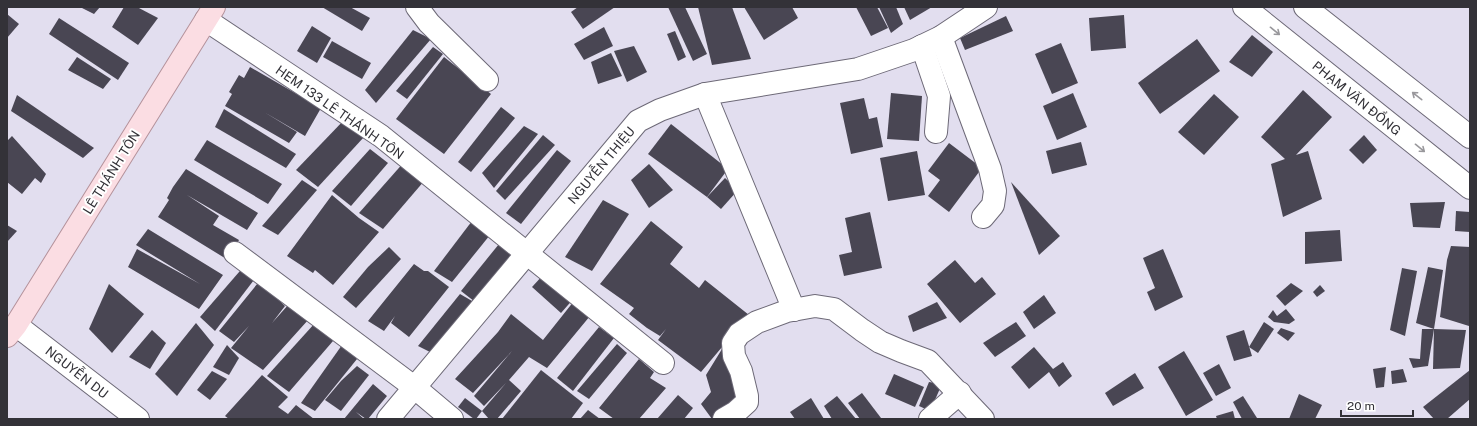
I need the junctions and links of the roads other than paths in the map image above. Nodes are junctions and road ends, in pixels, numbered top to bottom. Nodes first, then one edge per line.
1 (417, 7) edge
2 (986, 7) edge
3 (1244, 7) edge
4 (1305, 7) edge
5 (210, 13) edge
6 (932, 41) junction
7 (487, 80) dead end
8 (705, 94) junction
9 (936, 132) dead end
10 (1470, 137) edge
11 (1470, 188) edge
12 (983, 217) dead end
13 (235, 253) dead end
14 (526, 255) junction
15 (794, 310) junction
16 (11, 330) edge
17 (663, 363) dead end
18 (414, 387) junction
19 (960, 393) junction
20 (138, 419) edge
21 (388, 419) edge
22 (452, 419) edge
23 (724, 419) edge
24 (930, 419) edge
25 (983, 419) edge

1 - 7 street
2 - 6 street, NGUYỄN THIỆU
3 -> 11 street, PHẠM VĂN ĐỒNG
10 -> 4 street
5 - 14 street, HEM 133 LÊ THÁNH TÔN
5 - 16 main road, LÊ THÁNH TÔN
6 - 8 street, NGUYỄN THIỆU
6 - 9 street
6 - 12 street
8 - 14 street, NGUYỄN THIỆU
8 - 15 street
13 - 18 street
14 - 17 street, HEM 133 LÊ THÁNH TÔN
14 - 18 street, NGUYỄN THIỆU
15 - 19 street
15 - 23 street
16 - 20 street, NGUYỄN DU
18 - 21 street, NGUYỄN THIỆU
18 - 22 street
19 - 24 street
19 - 25 street

